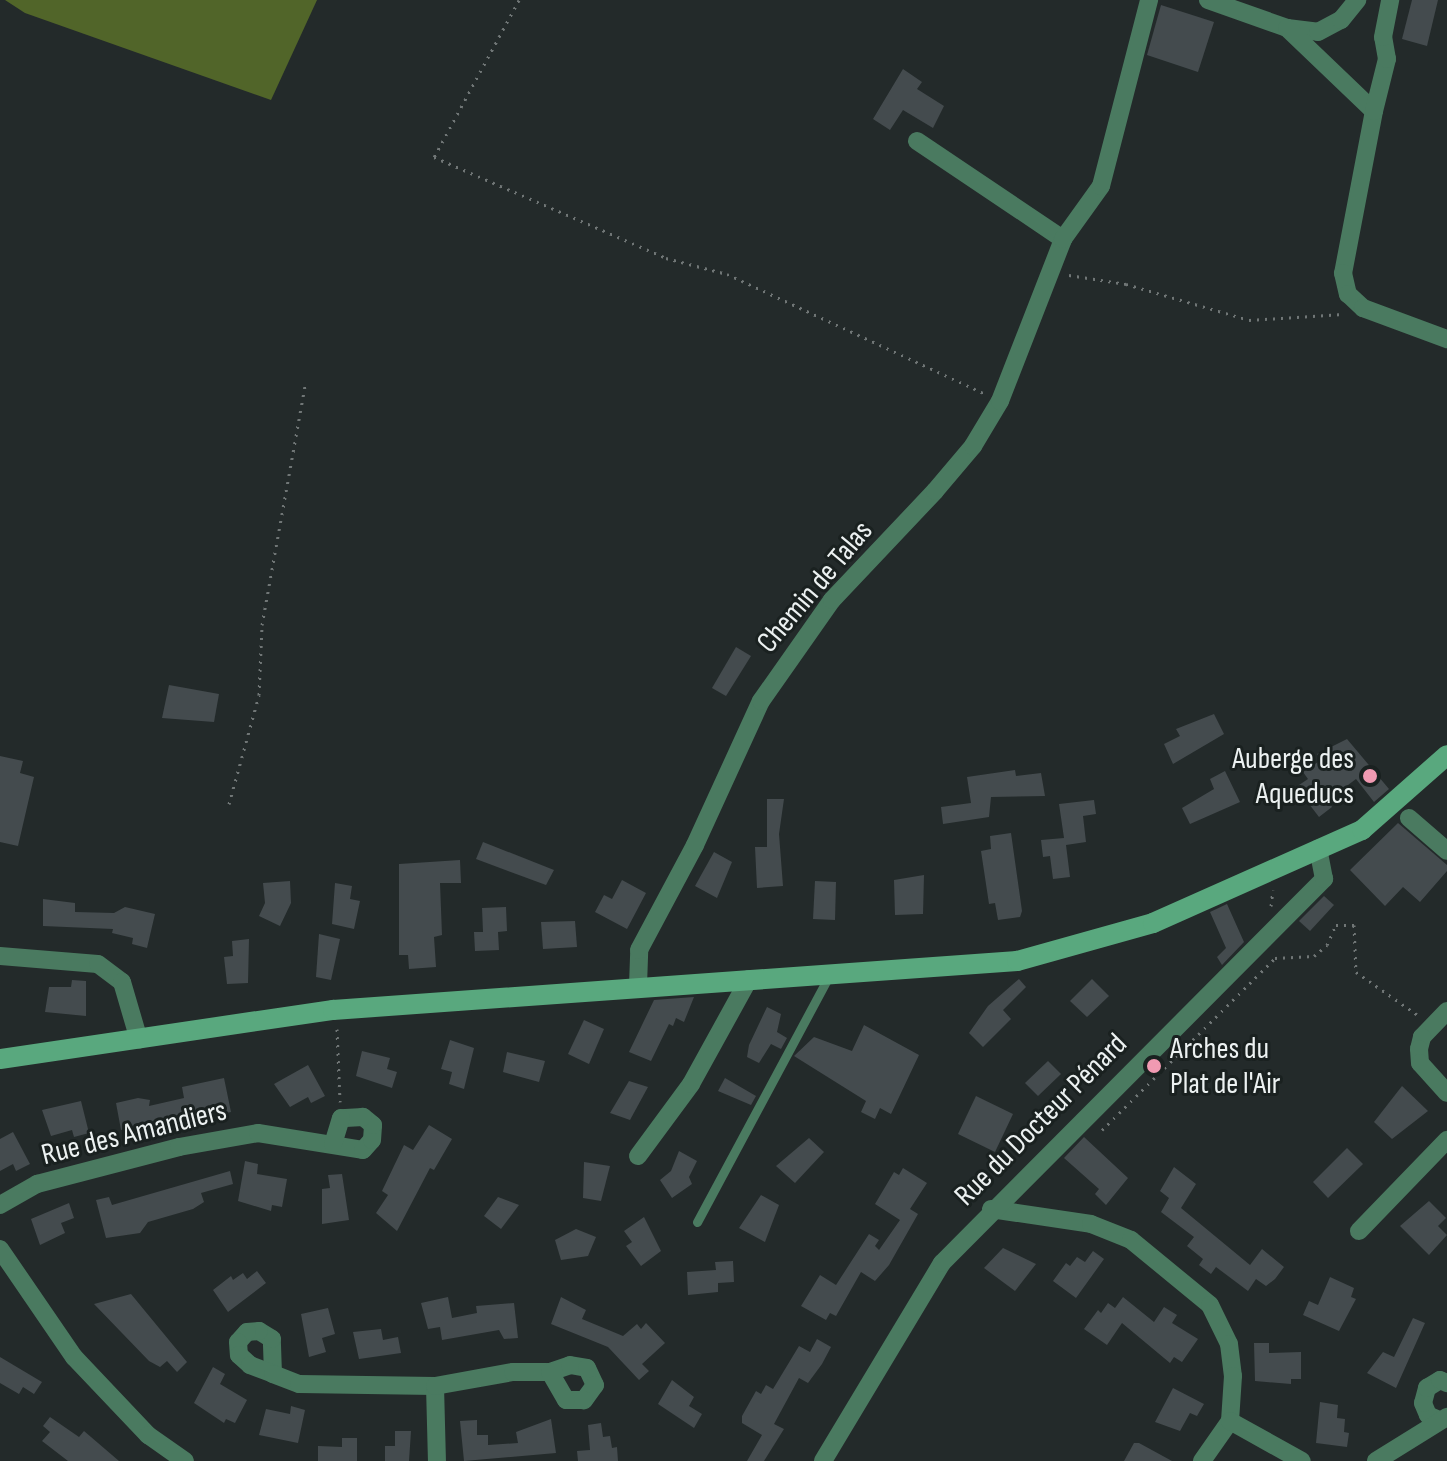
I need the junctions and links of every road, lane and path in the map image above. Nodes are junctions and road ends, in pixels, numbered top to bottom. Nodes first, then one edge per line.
1 (519, 0) edge
2 (1149, 0) edge
3 (1208, 0) edge
4 (1357, 0) edge
5 (1390, 0) edge
6 (1287, 28) junction
7 (1374, 111) junction
8 (917, 141) dead end
9 (1063, 239) junction
10 (1051, 276) junction
11 (1371, 311) junction
12 (1447, 339) edge
13 (305, 386) dead end
14 (1000, 401) junction
15 (1445, 754) edge
16 (229, 804) dead end
17 (1403, 811) junction
18 (1318, 849) junction
19 (1447, 851) edge
20 (1273, 887) dead end
21 (1278, 915) dead end
22 (0, 956) edge
23 (830, 973) junction
24 (749, 979) junction
25 (638, 986) junction
26 (1447, 1011) edge
27 (1433, 1026) junction
28 (338, 1036) dead end
29 (139, 1040) junction
30 (0, 1059) edge
31 (1447, 1093) edge
32 (341, 1118) junction
33 (1095, 1136) dead end
34 (1447, 1140) edge
35 (333, 1144) junction
36 (638, 1156) dead end
37 (0, 1205) edge
38 (991, 1209) junction
39 (697, 1222) dead end
40 (1359, 1231) dead end
41 (0, 1249) edge
42 (550, 1372) dead end
43 (273, 1374) dead end
44 (1447, 1383) edge
45 (435, 1386) junction
46 (1443, 1418) edge
47 (1230, 1421) junction
48 (185, 1461) edge
49 (437, 1461) edge
50 (823, 1461) edge
51 (1202, 1461) edge
52 (1302, 1461) edge
53 (1376, 1461) edge

1 - 14 path
2 - 9 street, Chemin de Talas
3 - 6 street
4 - 6 street
5 - 7 street
6 - 7 street
7 - 11 street
8 - 9 street
9 - 10 street, Chemin de Talas
10 - 11 path
10 - 14 street, Chemin de Talas
11 - 12 street
13 - 16 path
14 - 25 street, Chemin de Talas
15 - 17 main road
17 - 18 main road
17 - 19 street
18 - 23 main road
18 - 38 street, Rue du Docteur Pénard
20 - 21 path
22 - 29 street
23 - 24 main road
23 - 39 lane
24 - 25 main road
24 - 36 street
25 - 29 main road
26 - 27 street
27 - 31 street
27 - 33 path
28 - 32 path
29 - 30 main road
32 - 35 street
32 - 35 street
34 - 40 street
35 - 37 street, Rue des Amandiers
38 - 47 street
38 - 50 street, Rue du Docteur Pénard
41 - 48 street
42 - 45 street
43 - 45 street
44 - 46 street
45 - 49 street
46 - 53 street
47 - 51 street
47 - 52 street

